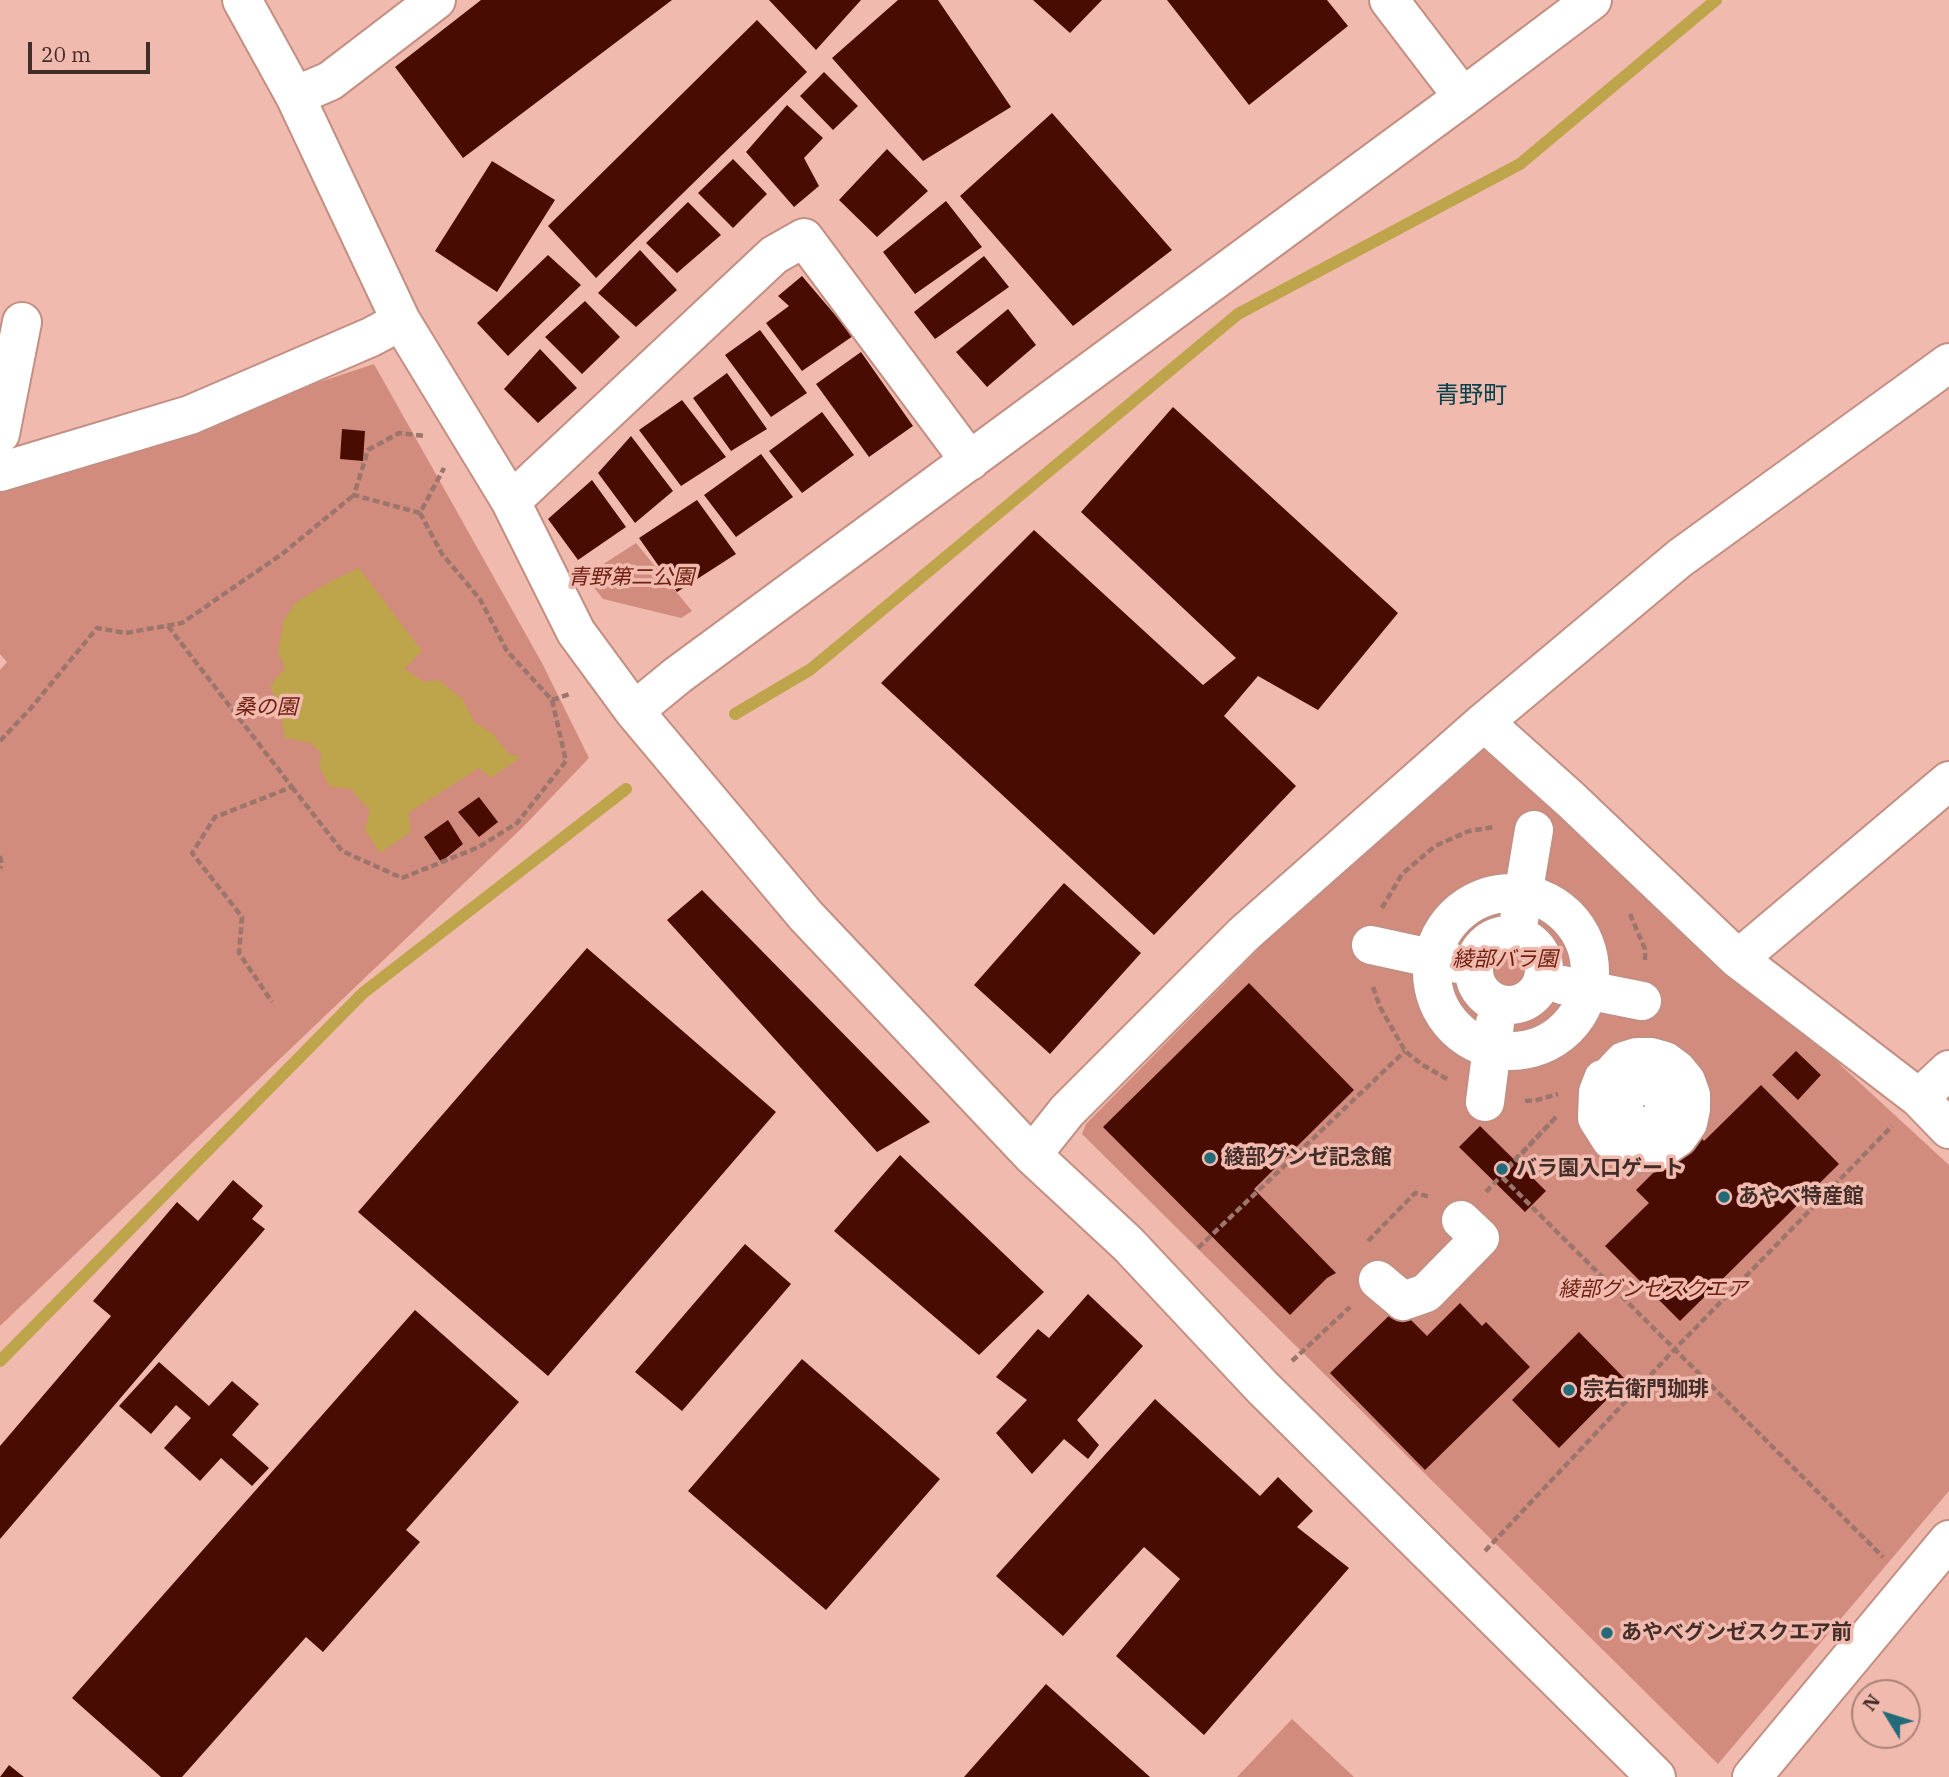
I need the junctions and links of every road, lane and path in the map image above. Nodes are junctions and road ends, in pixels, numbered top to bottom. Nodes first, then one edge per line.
1 (242, 0) edge
2 (436, 0) edge
3 (1389, 0) edge
4 (1592, 0) edge
5 (295, 96) junction
6 (1463, 97) junction
7 (401, 321) junction
8 (22, 322) dead end
9 (1949, 363) edge
10 (0, 434) edge
11 (432, 437) dead end
12 (970, 461) junction
13 (445, 466) dead end
14 (0, 472) edge
15 (354, 495) junction
16 (510, 500) junction
17 (419, 513) junction
18 (168, 626) junction
19 (569, 694) dead end
20 (552, 700) junction
21 (634, 711) junction
22 (1484, 722) junction
23 (0, 741) edge
24 (1949, 781) edge
25 (292, 787) junction
26 (1518, 829) joint
27 (0, 856) edge
28 (0, 868) edge
29 (1523, 894) junction
30 (1516, 936) junction
31 (1371, 945) junction
32 (1433, 959) junction
33 (1738, 959) junction
34 (1474, 968) junction
35 (1543, 981) junction
36 (1587, 989) junction
37 (272, 1002) dead end
38 (1642, 1002) dead end
39 (1497, 1003) junction
40 (1492, 1048) junction
41 (1405, 1051) junction
42 (1949, 1070) edge
43 (1562, 1093) dead end
44 (1919, 1098) junction
45 (1485, 1102) junction
46 (1563, 1111) dead end
47 (1949, 1129) edge
48 (1032, 1155) junction
49 (1461, 1220) junction
50 (1198, 1248) dead end
51 (1378, 1280) junction
52 (1674, 1350) junction
53 (1263, 1388) junction
54 (1949, 1540) edge
55 (1457, 1580) junction
56 (1913, 1584) junction
57 (1656, 1777) edge
58 (1752, 1777) edge

1 - 5 street
2 - 5 street
3 - 6 street
4 - 6 street
5 - 7 street
6 - 12 street
7 - 14 street
7 - 16 street
8 - 10 street
9 - 22 street
11 - 15 path
12 - 16 street
12 - 21 street
13 - 17 path
15 - 17 path
15 - 18 path
16 - 21 street
17 - 20 path
18 - 23 path
18 - 25 path
19 - 20 path
20 - 25 path
21 - 48 street
22 - 33 street
22 - 48 street
24 - 33 street
25 - 37 path
26 - 29 street
26 - 31 path
27 - 28 path
29 - 30 street
29 - 32 street
29 - 36 street
30 - 34 street
30 - 35 street
31 - 32 street
31 - 41 path
32 - 34 street
32 - 40 street
33 - 44 street
34 - 39 street
35 - 36 street
35 - 39 street
36 - 38 street
36 - 40 street
39 - 40 street
40 - 45 street
41 - 45 path
41 - 50 path
42 - 44 street
43 - 45 path
44 - 47 street
44 - 52 path
46 - 49 path
48 - 53 street
49 - 51 street
49 - 51 path
51 - 53 path
52 - 55 path
52 - 56 path
53 - 55 street
54 - 56 street
55 - 57 street
56 - 58 street

